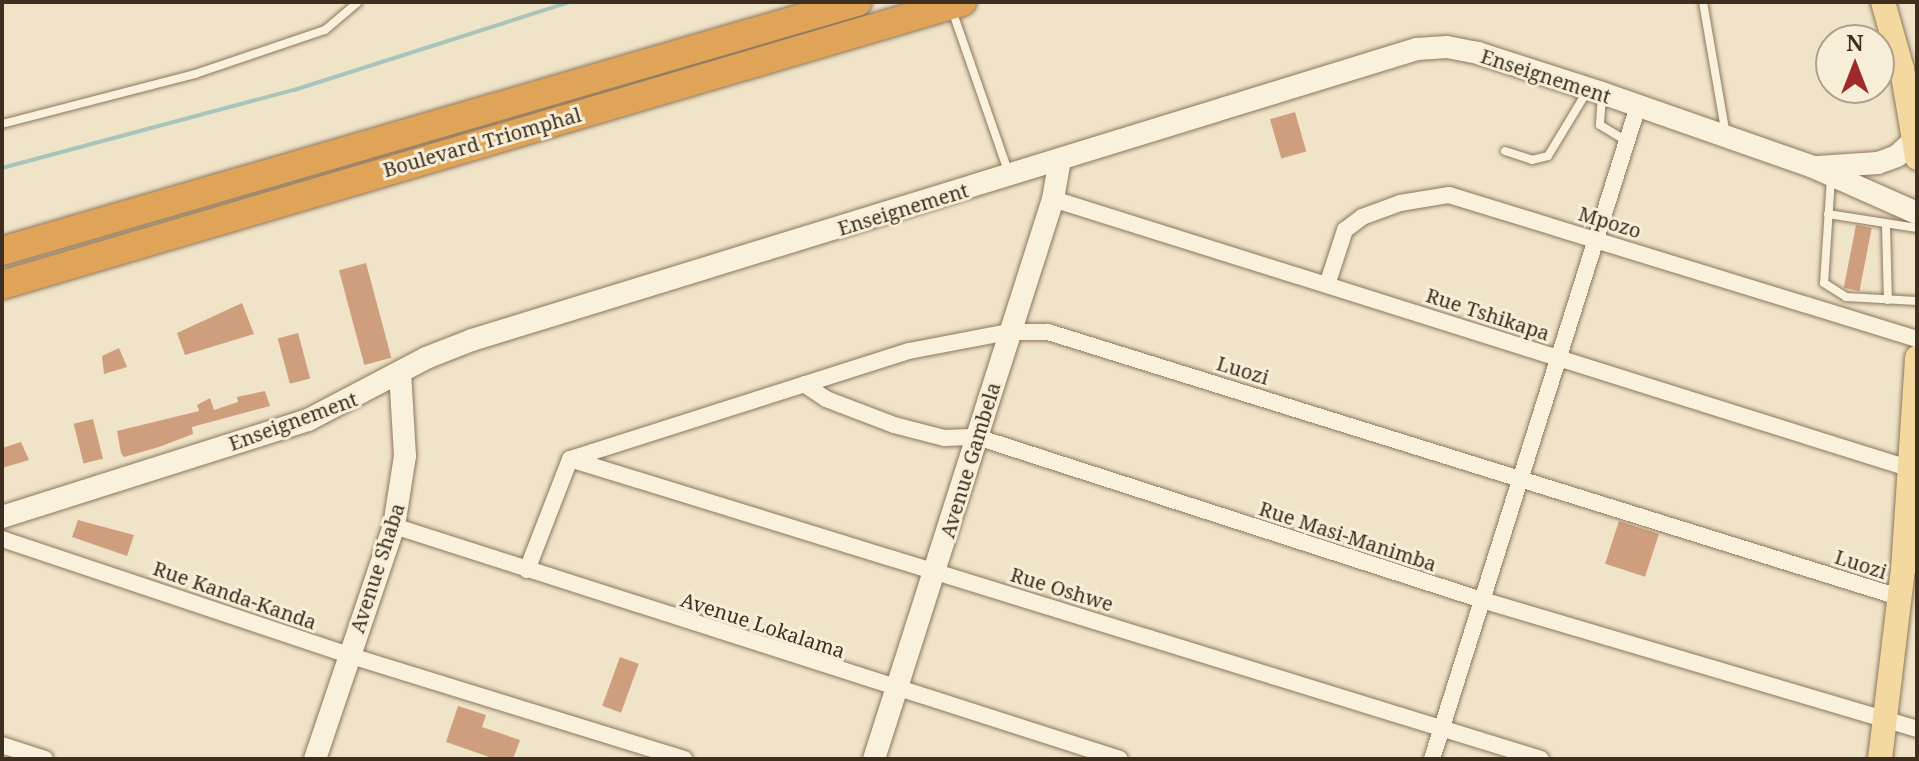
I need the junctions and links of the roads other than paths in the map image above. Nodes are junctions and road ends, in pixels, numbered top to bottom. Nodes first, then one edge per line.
1 (358, 2) edge
2 (857, 2) edge
3 (1703, 2) edge
4 (1883, 2) edge
5 (954, 3) edge
6 (1596, 91) junction
7 (1638, 106) junction
8 (2, 124) edge
9 (1726, 136) junction
10 (1628, 141) junction
11 (1916, 149) edge
12 (1505, 151) dead end
13 (1060, 160) junction
14 (1822, 171) junction
15 (1009, 176) junction
16 (1053, 199) junction
17 (1917, 213) edge
18 (1828, 214) junction
19 (1886, 226) junction
20 (1917, 228) edge
21 (1597, 239) junction
22 (2, 251) edge
23 (1328, 282) junction
24 (2, 285) edge
25 (1888, 300) junction
26 (1917, 301) edge
27 (1009, 332) junction
28 (1917, 339) edge
29 (1917, 357) edge
30 (1561, 359) junction
31 (400, 372) junction
32 (804, 384) junction
33 (977, 437) junction
34 (570, 459) junction
35 (1913, 470) edge
36 (1524, 481) junction
37 (2, 517) edge
38 (394, 526) junction
39 (2, 539) edge
40 (527, 570) junction
41 (1910, 570) edge
42 (938, 571) junction
43 (1899, 597) junction
44 (1482, 600) junction
45 (348, 655) junction
46 (898, 689) junction
47 (1884, 722) junction
48 (1442, 728) junction
49 (1917, 729) edge
50 (2, 745) edge
51 (45, 759) edge
52 (315, 759) edge
53 (684, 759) edge
54 (874, 759) edge
55 (1120, 759) edge
56 (1432, 759) edge
57 (1541, 759) edge
58 (1880, 759) edge

1 - 8 lane
2 - 22 highway, Boulevard Triomphal
3 - 9 lane
4 - 11 main road
5 - 15 lane
5 - 24 highway, Boulevard Triomphal
6 - 7 street, Enseignement
6 - 10 lane
6 - 12 lane
6 - 13 street, Enseignement
7 - 9 street, Enseignement
7 - 10 street
9 - 14 street, Enseignement
10 - 21 street
11 - 14 street, Enseignement
13 - 15 street, Enseignement
13 - 16 street, Avenue Gambela
14 - 17 street, Enseignement
14 - 18 lane
15 - 31 street, Enseignement
16 - 23 street, Rue Tshikapa
16 - 27 street, Avenue Gambela
18 - 19 lane
18 - 25 lane
19 - 20 lane
19 - 25 lane
21 - 23 street, Mpozo
21 - 28 street, Mpozo
21 - 30 street
23 - 30 street, Rue Tshikapa
25 - 26 lane
27 - 32 street, Luozi
27 - 33 street, Avenue Gambela
27 - 36 street, Luozi
29 - 35 main road
30 - 35 street, Rue Tshikapa
30 - 36 street
31 - 37 street, Enseignement
31 - 38 street, Avenue Shaba
32 - 33 street, Rue Masi-Manimba
32 - 34 street, Luozi
33 - 42 street, Avenue Gambela
33 - 44 street, Rue Masi-Manimba
34 - 40 street
34 - 42 street, Rue Oshwe
35 - 41 main road
36 - 43 street, Luozi
36 - 44 street
38 - 40 street, Avenue Lokalama
38 - 45 street, Avenue Shaba
39 - 45 street, Rue Kanda-Kanda
40 - 46 street, Avenue Lokalama
41 - 43 main road
42 - 46 street, Avenue Gambela
42 - 48 street, Rue Oshwe
43 - 47 main road
44 - 47 street, Rue Masi-Manimba
44 - 48 street
45 - 52 street, Avenue Shaba
45 - 53 street, Rue Kanda-Kanda
46 - 54 street, Avenue Gambela
46 - 55 street, Avenue Lokalama
47 - 49 street
47 - 58 main road
48 - 56 street
48 - 57 street, Rue Oshwe
50 - 51 street

